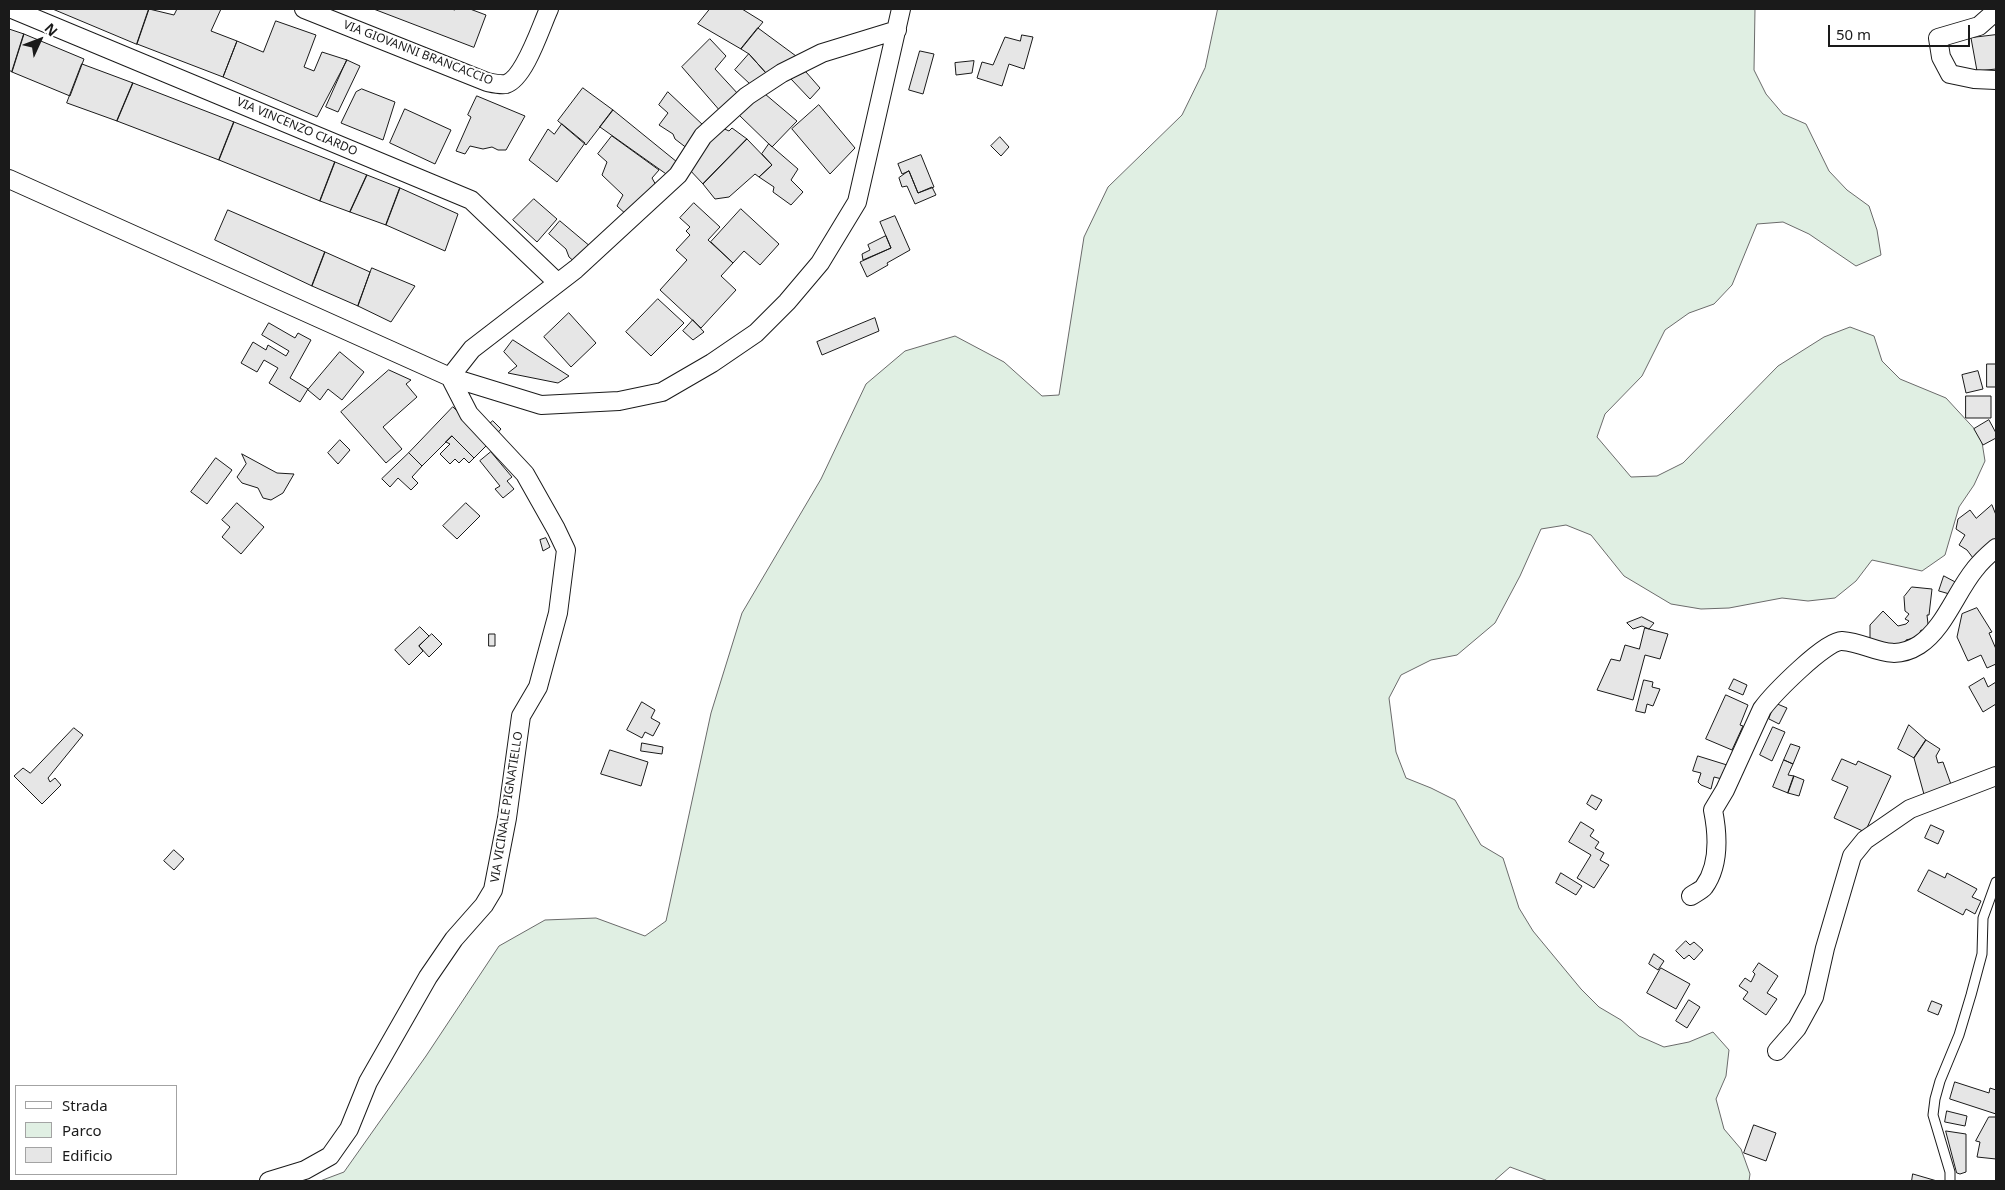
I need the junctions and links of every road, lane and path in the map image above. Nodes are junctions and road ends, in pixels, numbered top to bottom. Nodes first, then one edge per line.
1 (12, 9) edge
2 (304, 9) edge
3 (549, 9) edge
4 (901, 9) edge
5 (1996, 11) edge
6 (896, 30) junction
7 (1996, 80) edge
8 (9, 179) edge
9 (558, 283) junction
10 (450, 377) junction
11 (1996, 548) edge
12 (1996, 776) edge
13 (1996, 882) edge
14 (1691, 896) dead end
15 (1777, 1051) dead end
16 (269, 1181) edge
17 (1950, 1181) edge

1 - 9 street, VIA VINCENZO CIARDO
2 - 3 street, VIA GIOVANNI BRANCACCIO
4 - 6 street
5 - 7 street
6 - 9 street
6 - 10 street
8 - 10 street
9 - 10 street
10 - 16 street, VIA VICINALE PIGNATIELLO
11 - 14 street
12 - 15 street
13 - 17 lane

